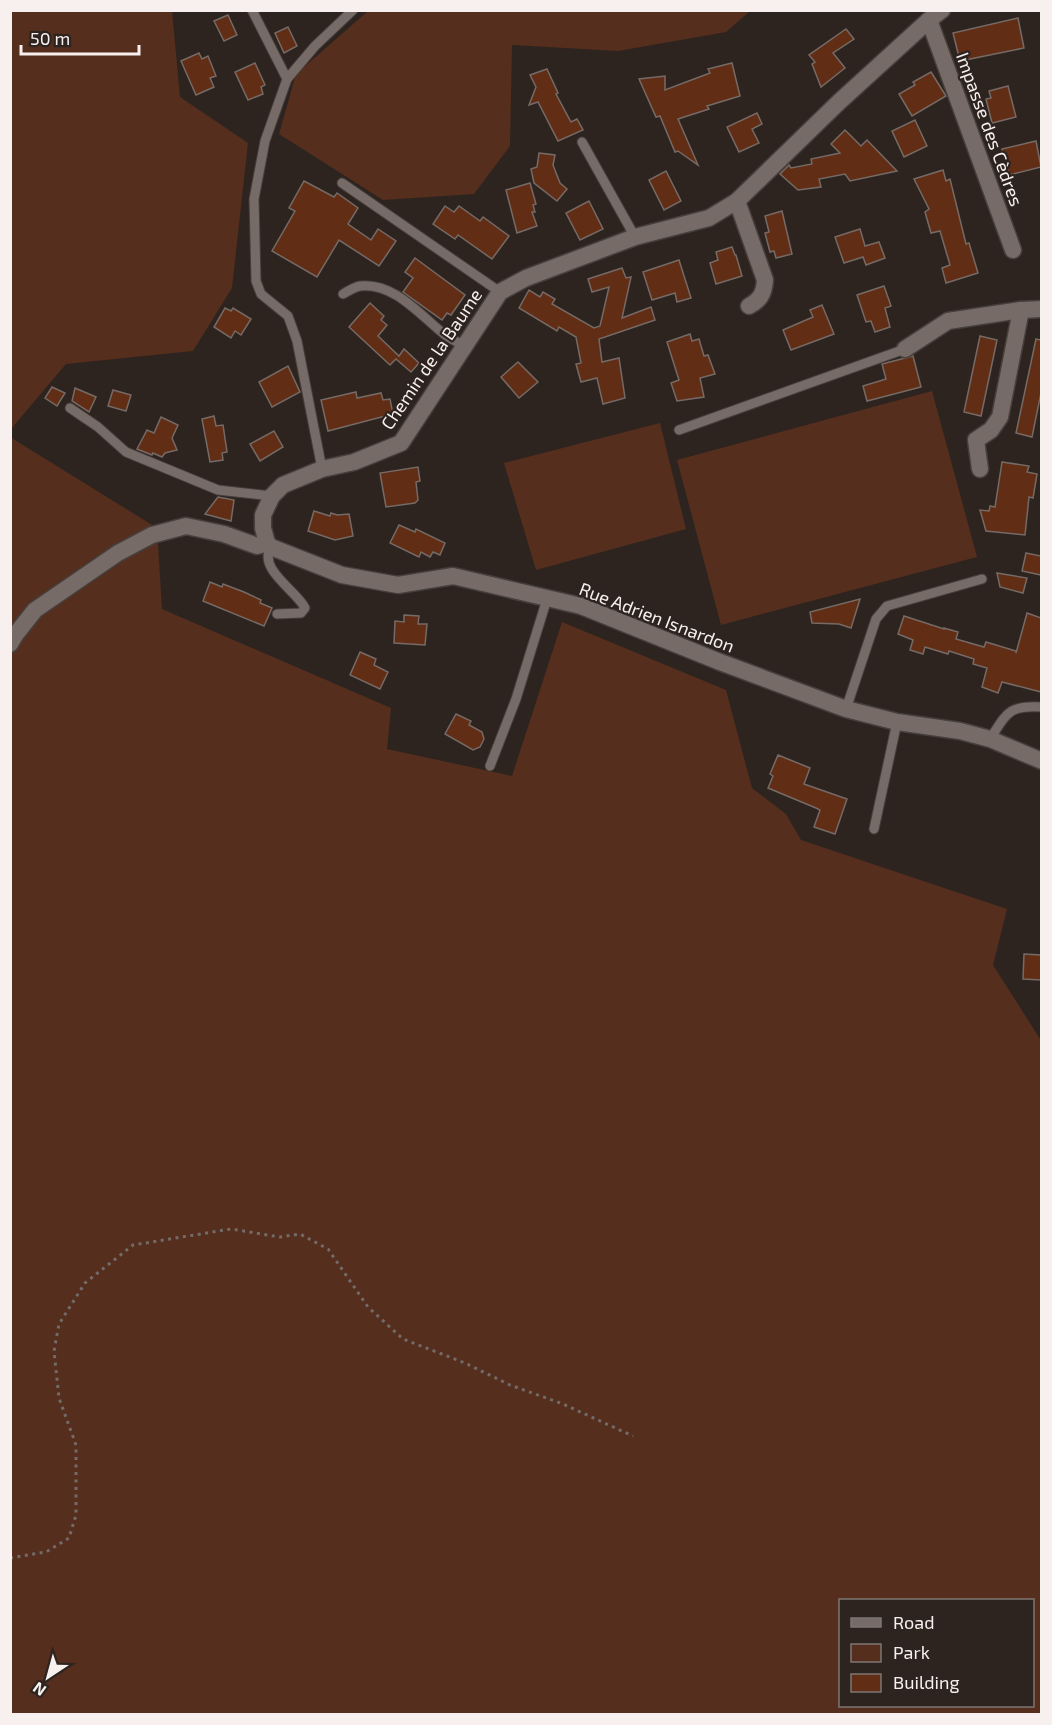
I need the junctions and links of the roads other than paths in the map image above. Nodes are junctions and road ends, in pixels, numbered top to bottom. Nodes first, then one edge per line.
1 (252, 10) edge
2 (353, 10) edge
3 (936, 15) edge
4 (287, 79) junction
5 (582, 142) dead end
6 (342, 183) dead end
7 (737, 201) junction
8 (635, 237) junction
9 (1014, 250) dead end
10 (500, 292) junction
11 (343, 294) dead end
12 (748, 306) dead end
13 (1041, 309) edge
14 (1021, 310) junction
15 (464, 346) junction
16 (905, 349) joint
17 (69, 408) dead end
18 (679, 430) dead end
19 (322, 469) junction
20 (980, 470) dead end
21 (272, 496) junction
22 (269, 545) junction
23 (982, 579) dead end
24 (547, 599) junction
25 (277, 614) dead end
26 (10, 644) edge
27 (1041, 707) edge
28 (846, 709) junction
29 (897, 722) junction
30 (990, 739) junction
31 (1041, 761) edge
32 (490, 766) dead end
33 (874, 829) dead end

1 - 4 lane
2 - 4 lane
3 - 7 street, Chemin de la Baume
3 - 9 street, Impasse des Cèdres
4 - 19 lane
5 - 8 lane
6 - 10 lane
7 - 8 street, Chemin de la Baume
7 - 12 street
8 - 10 street, Chemin de la Baume
10 - 15 street, Chemin de la Baume
11 - 15 lane
13 - 14 street
14 - 16 street
14 - 20 street
15 - 19 street, Chemin de la Baume
16 - 18 lane
17 - 21 lane
19 - 21 street, Chemin de la Baume
21 - 22 street
22 - 24 street, Rue Adrien Isnardon
22 - 25 lane
22 - 26 street, Rue Adrien Isnardon
23 - 28 lane
24 - 28 street, Rue Adrien Isnardon
24 - 32 lane
27 - 30 lane
28 - 29 street, Rue Adrien Isnardon
29 - 30 street, Rue Adrien Isnardon
29 - 33 lane
30 - 31 street, Rue Adrien Isnardon

